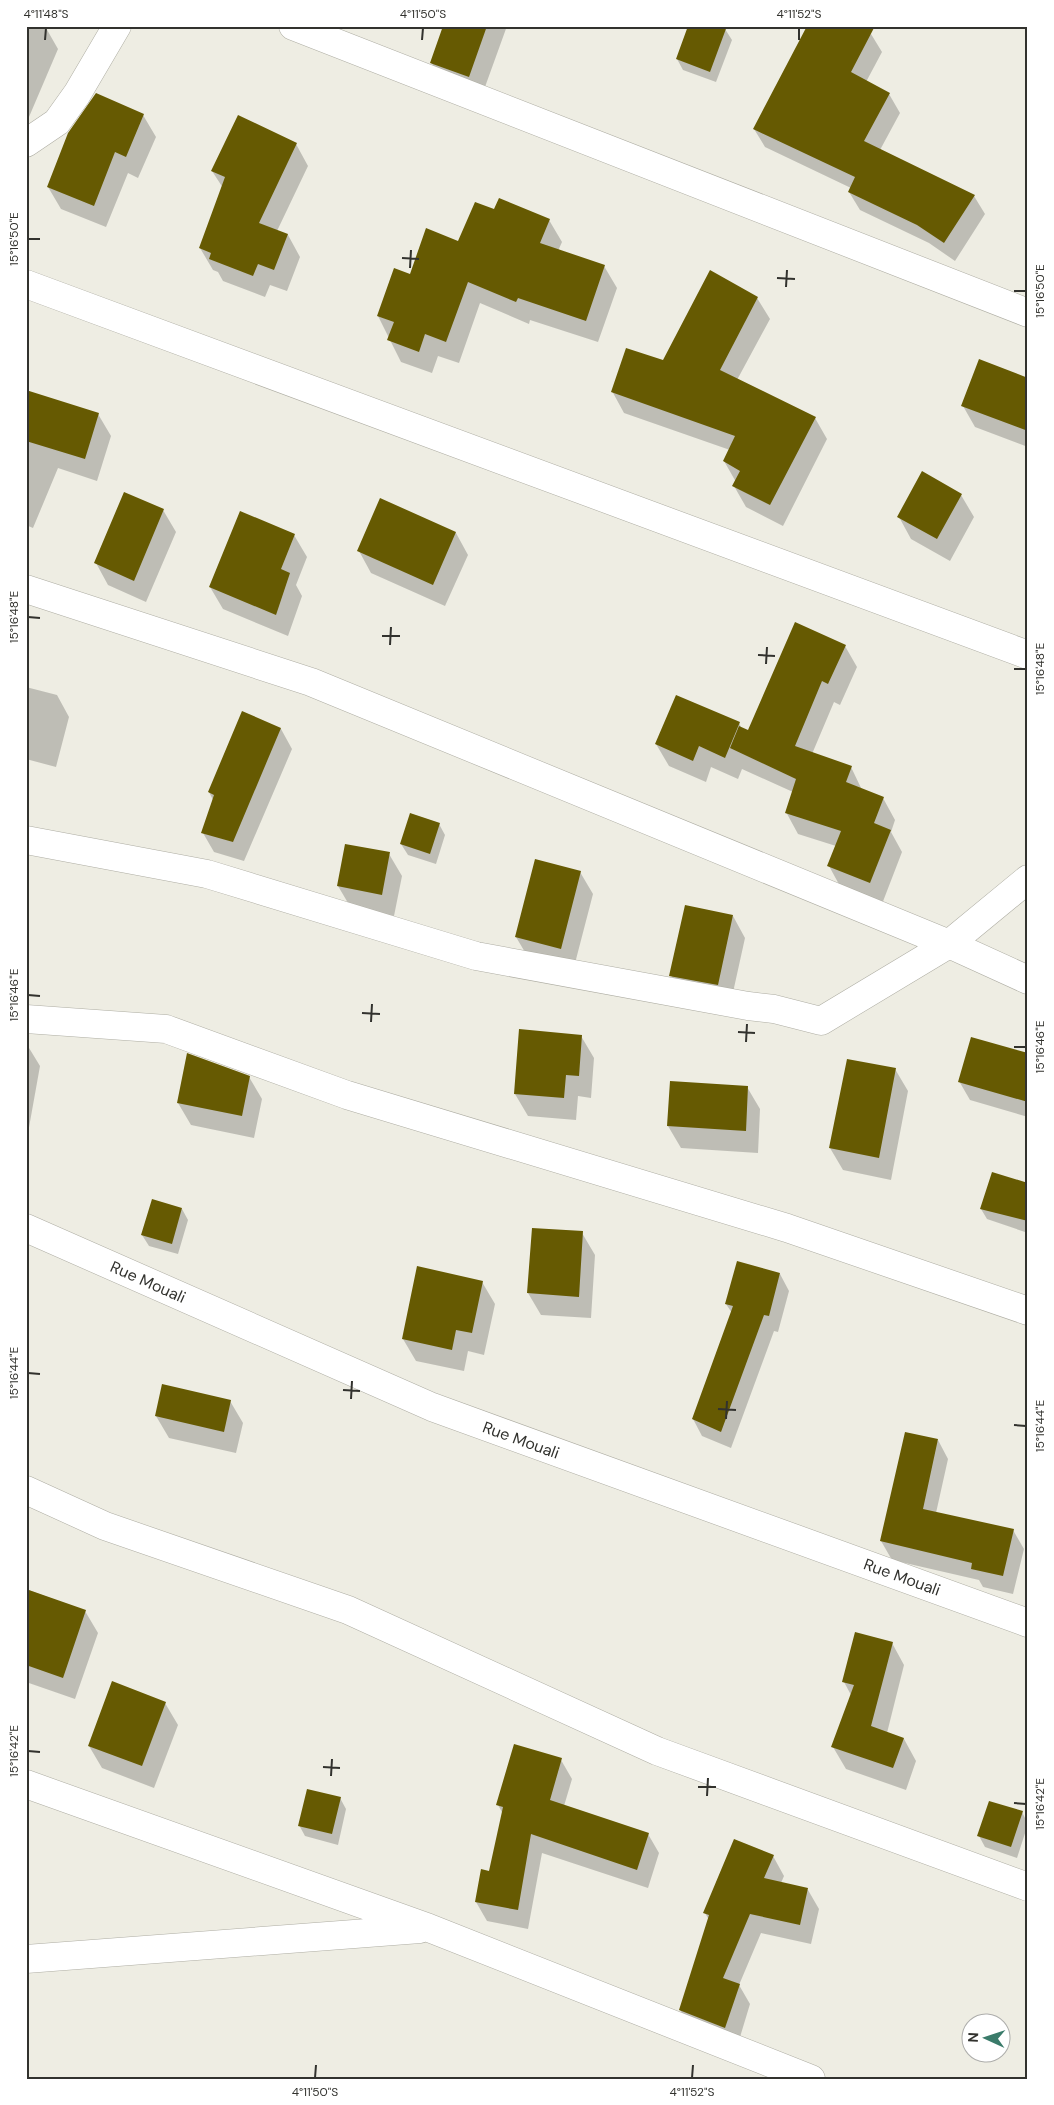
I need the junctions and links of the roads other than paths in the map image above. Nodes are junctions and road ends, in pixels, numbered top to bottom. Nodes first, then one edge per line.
1 (116, 26) edge
2 (293, 26) edge
3 (26, 143) edge
4 (26, 284) edge
5 (1028, 313) edge
6 (26, 589) edge
7 (1028, 655) edge
8 (26, 840) edge
9 (1028, 879) edge
10 (949, 944) junction
11 (1028, 980) edge
12 (26, 1020) edge
13 (26, 1228) edge
14 (1028, 1311) edge
15 (26, 1490) edge
16 (1028, 1623) edge
17 (26, 1784) edge
18 (1028, 1887) edge
19 (429, 1928) junction
20 (26, 1958) edge
21 (812, 2079) edge

1 - 3 street
2 - 5 street
4 - 7 street
6 - 10 street
8 - 10 street
9 - 10 street
10 - 11 street
12 - 14 street
13 - 16 street, Rue Mouali
15 - 18 street
17 - 19 street
19 - 20 street
19 - 21 street

